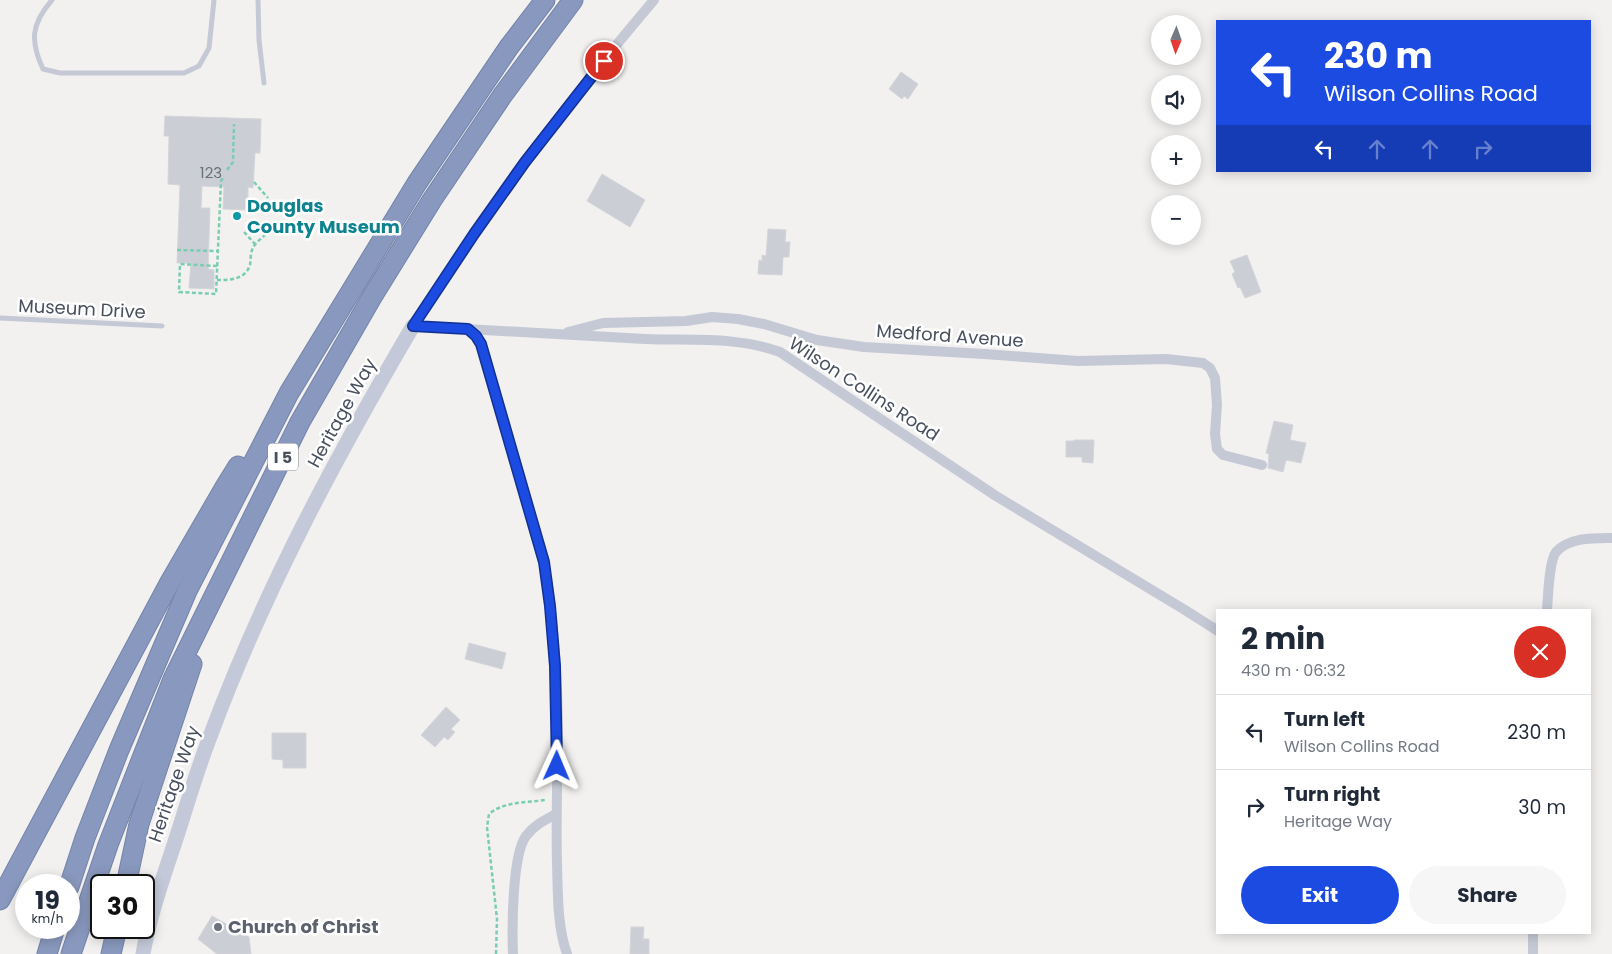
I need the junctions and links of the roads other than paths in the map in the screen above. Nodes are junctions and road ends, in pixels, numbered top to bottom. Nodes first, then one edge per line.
1 (52, 0) edge
2 (214, 0) edge
3 (258, 0) edge
4 (545, 0) edge
5 (573, 0) edge
6 (654, 0) edge
7 (264, 83) dead end
8 (0, 318) edge
9 (162, 326) dead end
10 (413, 326) junction
11 (468, 329) junction
12 (560, 334) junction
13 (289, 393) junction
14 (1262, 465) dead end
15 (1612, 538) edge
16 (218, 591) junction
17 (1547, 609) edge
18 (1216, 629) edge
19 (556, 814) junction
20 (73, 874) edge
21 (129, 874) edge
22 (0, 900) edge
23 (1533, 934) edge
24 (52, 939) edge
25 (114, 939) edge
26 (47, 954) edge
27 (71, 954) edge
28 (111, 954) edge
29 (143, 954) edge
30 (513, 954) edge
31 (567, 954) edge
32 (1533, 954) edge

1 - 2 lane
3 - 7 lane
4 - 13 highway, I 5
5 - 16 highway, I 5
6 - 10 street, Heritage Way
8 - 9 lane, Museum Drive
10 - 11 street, Wilson Collins Road
10 - 29 street, Heritage Way
11 - 12 street, Wilson Collins Road
11 - 19 street
12 - 14 street, Medford Avenue
12 - 18 street, Wilson Collins Road
13 - 20 highway, I 5
13 - 22 highway
15 - 17 street
16 - 21 highway
16 - 27 highway, I 5
19 - 30 street
19 - 31 street
23 - 32 street
24 - 26 highway
25 - 28 highway

